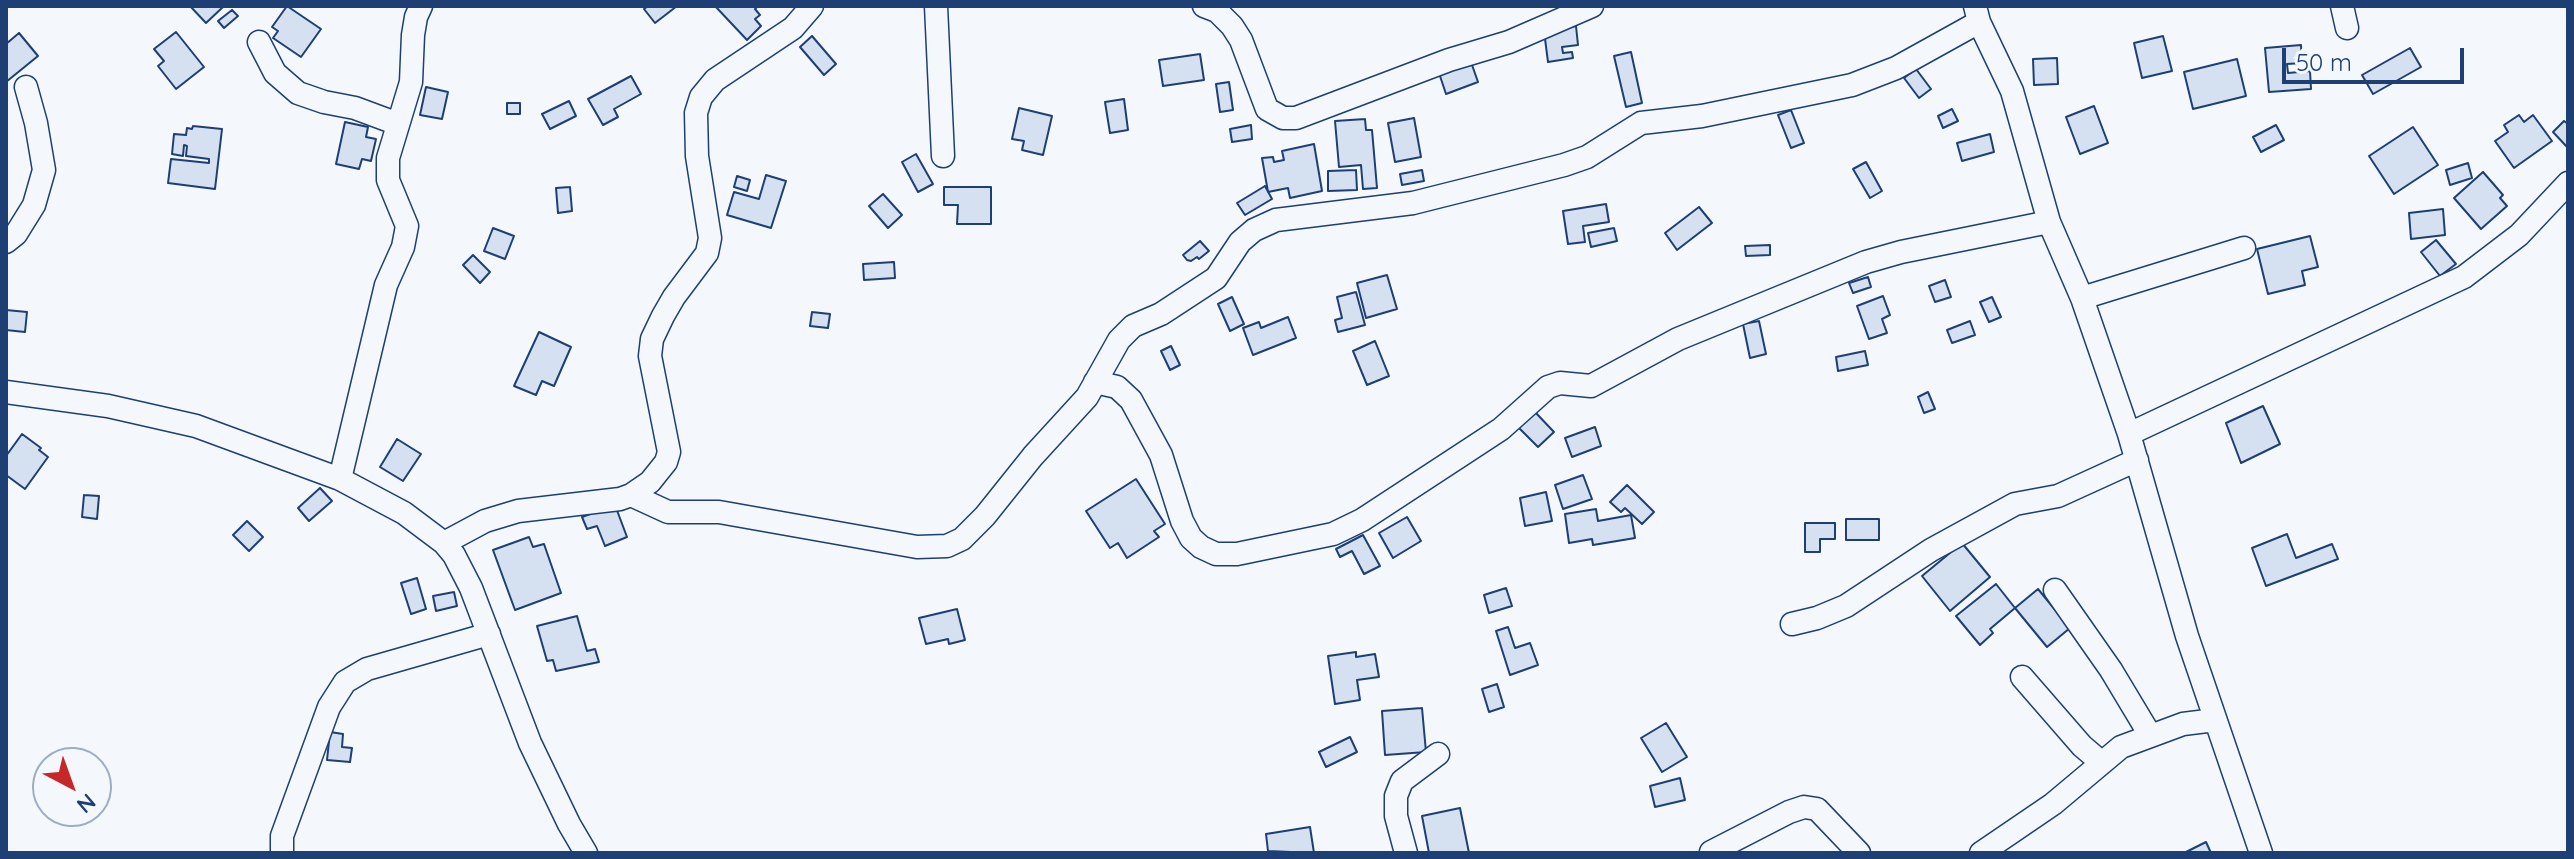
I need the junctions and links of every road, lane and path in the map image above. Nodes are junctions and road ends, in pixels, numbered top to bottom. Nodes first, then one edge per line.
1 (401, 6) edge
2 (421, 6) edge
3 (812, 6) edge
4 (936, 6) edge
5 (1204, 6) edge
6 (1592, 6) edge
7 (1977, 14) edge
8 (413, 35) junction
9 (259, 42) dead end
10 (26, 87) dead end
11 (398, 124) junction
12 (943, 156) dead end
13 (2568, 183) edge
14 (2049, 222) junction
15 (6, 242) edge
16 (2244, 248) dead end
17 (2082, 298) junction
18 (1095, 382) junction
19 (6, 392) edge
20 (2129, 434) junction
21 (2137, 460) junction
22 (340, 479) junction
23 (631, 495) junction
24 (444, 543) junction
25 (2055, 590) dead end
26 (1792, 624) dead end
27 (489, 634) junction
28 (2022, 677) dead end
29 (2215, 720) junction
30 (2150, 735) junction
31 (1438, 754) dead end
32 (2102, 763) junction
33 (1711, 852) edge
34 (282, 853) edge
35 (586, 853) edge
36 (1406, 853) edge
37 (1859, 853) edge
38 (1981, 853) edge
39 (2261, 853) edge

1 - 8 street
2 - 8 street
3 - 23 street
4 - 12 street
5 - 6 street
7 - 14 street
7 - 18 street
8 - 11 street
9 - 11 street
10 - 15 street
11 - 22 street
13 - 20 street
14 - 17 street
14 - 18 street
16 - 17 street
17 - 20 street
18 - 23 street
19 - 22 street
20 - 21 street
21 - 26 street
21 - 29 street
22 - 24 street
23 - 24 street
24 - 27 street
25 - 30 street
27 - 34 street
27 - 35 street
28 - 32 street
29 - 30 street
29 - 39 street
30 - 32 street
31 - 36 street
32 - 38 street
33 - 37 street

